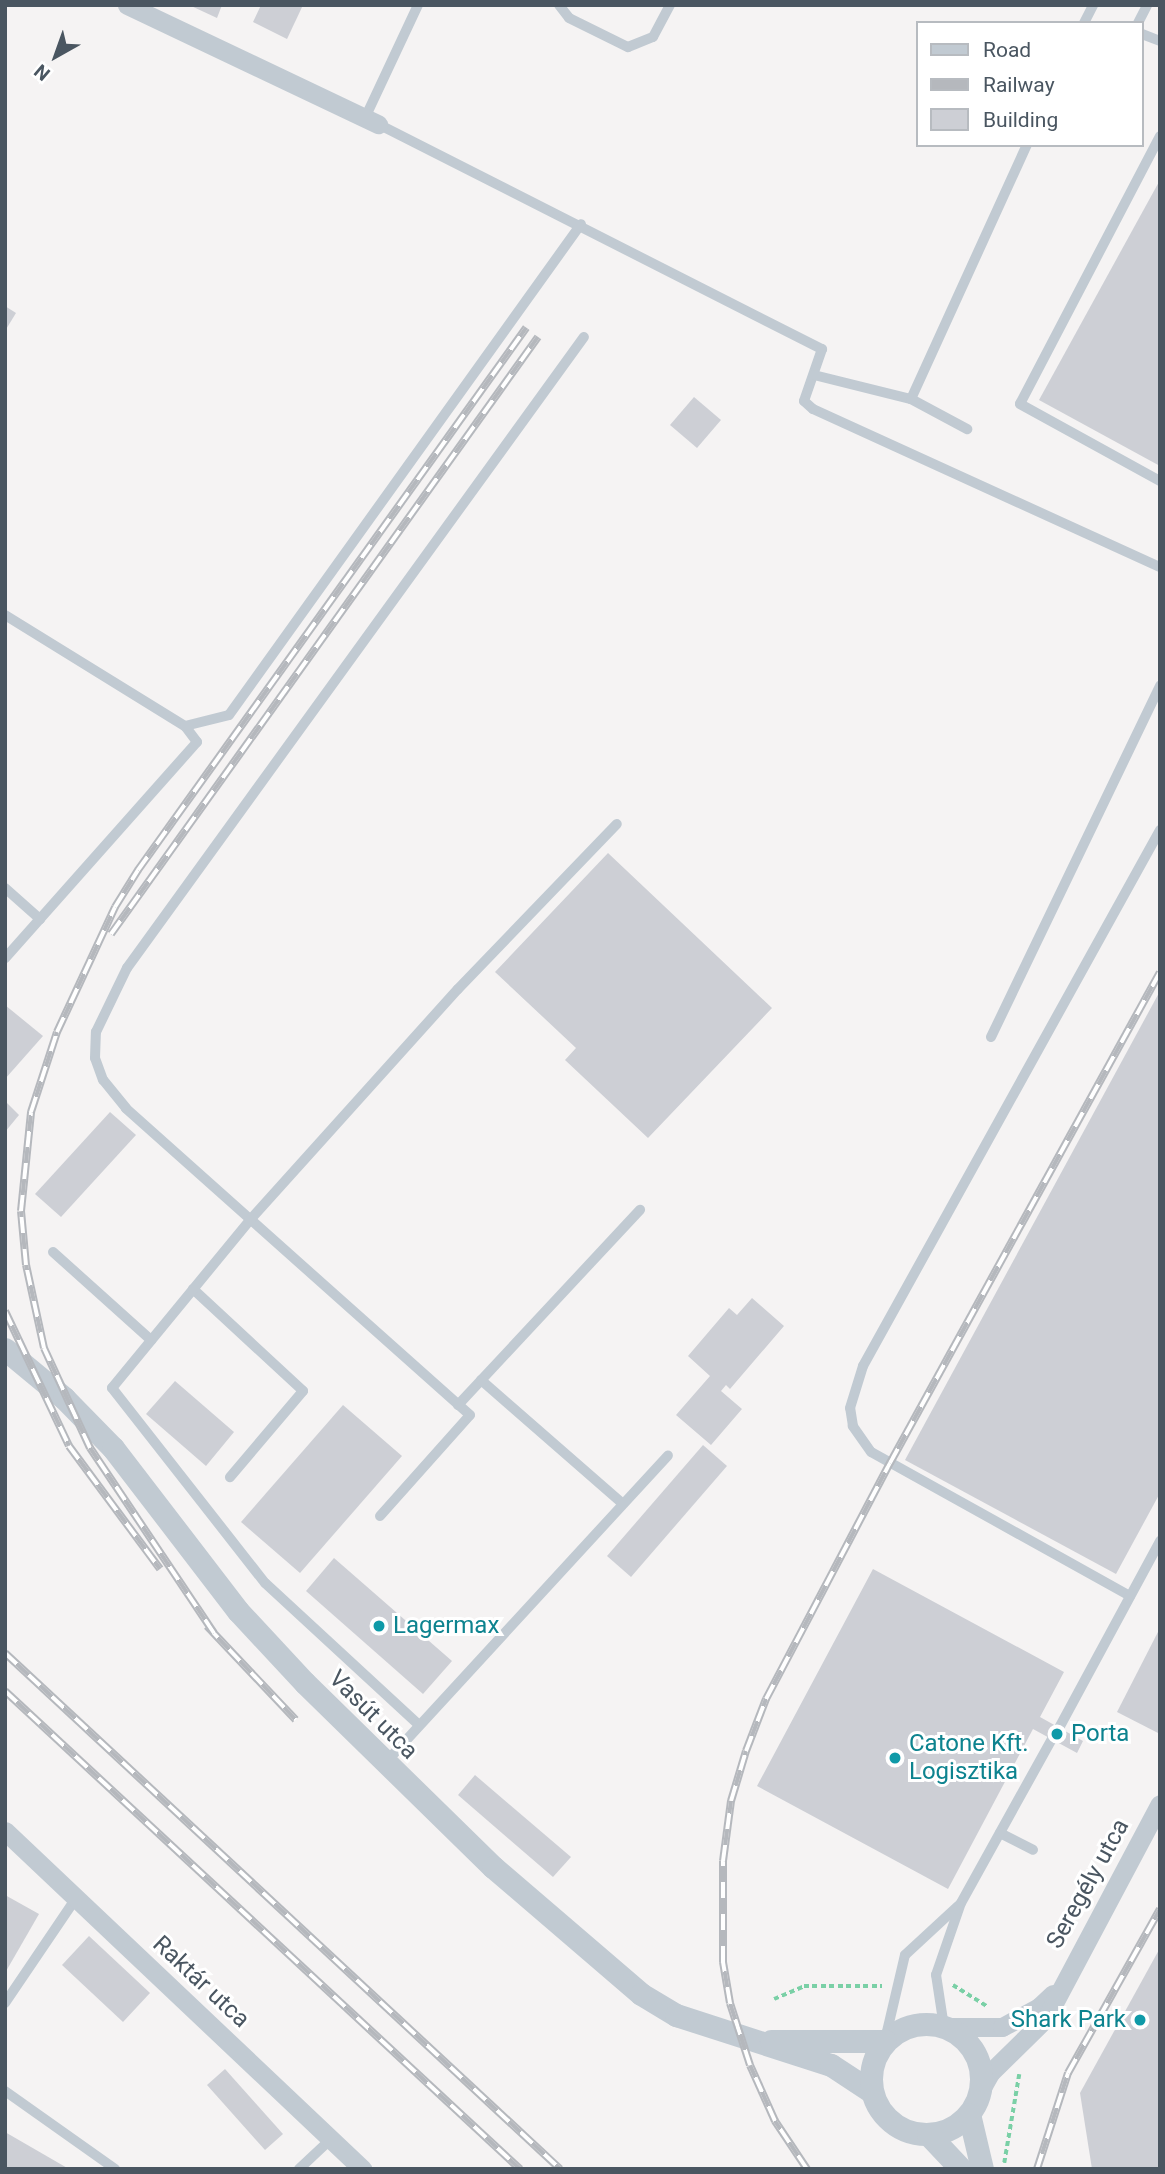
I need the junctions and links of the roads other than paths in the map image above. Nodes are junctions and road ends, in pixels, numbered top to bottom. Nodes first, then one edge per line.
1 (127, 5) edge
2 (418, 5) edge
3 (559, 5) edge
4 (670, 5) edge
5 (1093, 5) edge
6 (1147, 5) edge
7 (1085, 21) edge
8 (1139, 21) edge
9 (372, 121) junction
10 (1160, 136) edge
11 (1026, 147) edge
12 (581, 224) junction
13 (584, 337) dead end
14 (814, 375) junction
15 (911, 399) junction
16 (967, 429) dead end
17 (1160, 481) edge
18 (1160, 568) edge
19 (5, 615) edge
20 (1160, 686) edge
21 (185, 726) junction
22 (617, 824) dead end
23 (1160, 830) edge
24 (5, 888) edge
25 (40, 919) junction
26 (5, 958) edge
27 (992, 1037) dead end
28 (640, 1210) dead end
29 (249, 1221) junction
30 (53, 1252) dead end
31 (193, 1289) junction
32 (151, 1340) junction
33 (5, 1349) edge
34 (481, 1380) junction
35 (458, 1405) junction
36 (668, 1455) dead end
37 (230, 1477) dead end
38 (622, 1503) junction
39 (380, 1516) dead end
40 (1160, 1541) edge
41 (1130, 1596) junction
42 (419, 1725) junction
43 (1059, 1728) dead end
44 (1052, 1739) dead end
45 (384, 1764) junction
46 (1160, 1804) edge
47 (5, 1831) edge
48 (1000, 1833) junction
49 (1033, 1850) dead end
50 (76, 1898) junction
51 (961, 1903) junction
52 (1059, 1988) junction
53 (5, 2003) edge
54 (944, 2026) junction
55 (885, 2041) junction
56 (765, 2042) junction
57 (5, 2091) edge
58 (872, 2092) junction
59 (979, 2093) junction
60 (969, 2114) junction
61 (928, 2134) junction
62 (331, 2139) junction
63 (115, 2169) edge
64 (299, 2169) edge
65 (363, 2169) edge
66 (961, 2169) edge
67 (982, 2169) edge

1 - 9 street
2 - 9 lane
3 - 4 lane
5 - 7 lane
6 - 8 lane
9 - 12 lane
10 - 17 lane
11 - 15 lane
12 - 14 lane
12 - 21 lane
13 - 29 lane
14 - 15 lane
14 - 18 lane
15 - 16 lane
19 - 21 lane
20 - 27 lane
21 - 25 lane
22 - 29 lane
23 - 41 lane
24 - 25 lane
25 - 26 lane
28 - 34 lane
29 - 31 lane
29 - 35 lane
30 - 32 lane
31 - 32 lane
31 - 37 lane
32 - 42 lane
33 - 45 street, Vasút utca
34 - 35 lane
34 - 38 lane
35 - 39 lane
36 - 38 lane
38 - 42 lane
40 - 41 lane
41 - 43 lane
42 - 45 lane
44 - 48 lane
45 - 56 street, Vasút utca
46 - 52 street, Seregély utca
47 - 50 street, Raktár utca
48 - 49 lane
48 - 51 lane
50 - 53 lane
50 - 62 street, Raktár utca
51 - 54 lane
51 - 55 lane
52 - 54 street, Seregély utca
52 - 59 street, Seregély utca
54 - 55 street, Vasút utca
54 - 59 street
55 - 56 street, Vasút utca
55 - 58 street
56 - 58 street, Vasút utca
57 - 63 lane
58 - 61 street, Vasút utca
59 - 60 street
60 - 61 street
60 - 67 street
61 - 66 street, Vasút utca
62 - 64 lane
62 - 65 street, Raktár utca

